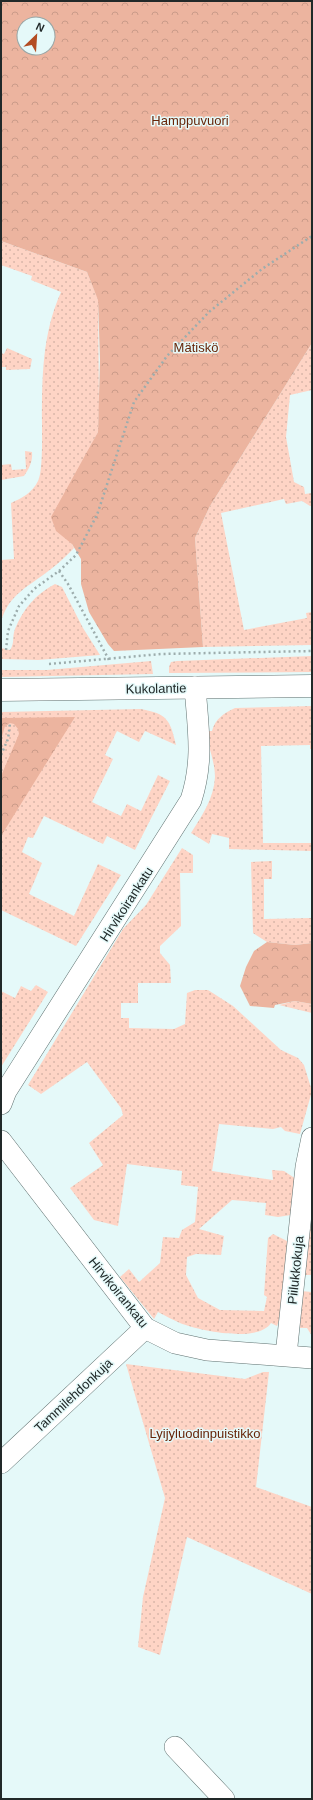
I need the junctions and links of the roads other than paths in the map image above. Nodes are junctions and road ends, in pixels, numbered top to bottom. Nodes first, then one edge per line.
1 (312, 686) edge
2 (195, 688) junction
3 (1, 690) edge
4 (1, 1104) edge
5 (312, 1138) edge
6 (1, 1141) edge
7 (146, 1328) junction
8 (286, 1355) junction
9 (312, 1358) edge
10 (1, 1463) edge
11 (175, 1746) dead end
12 (224, 1799) edge

1 - 2 street, Kukolantie
2 - 3 street, Kukolantie
2 - 4 street, Hirvikoirankatu
5 - 8 street, Piilukkokuja
6 - 7 street, Hirvikoirankatu
7 - 8 street, Hirvikoirankatu
7 - 10 street, Tammilehdonkuja
8 - 9 street, Hirvikoirankatu
11 - 12 street

